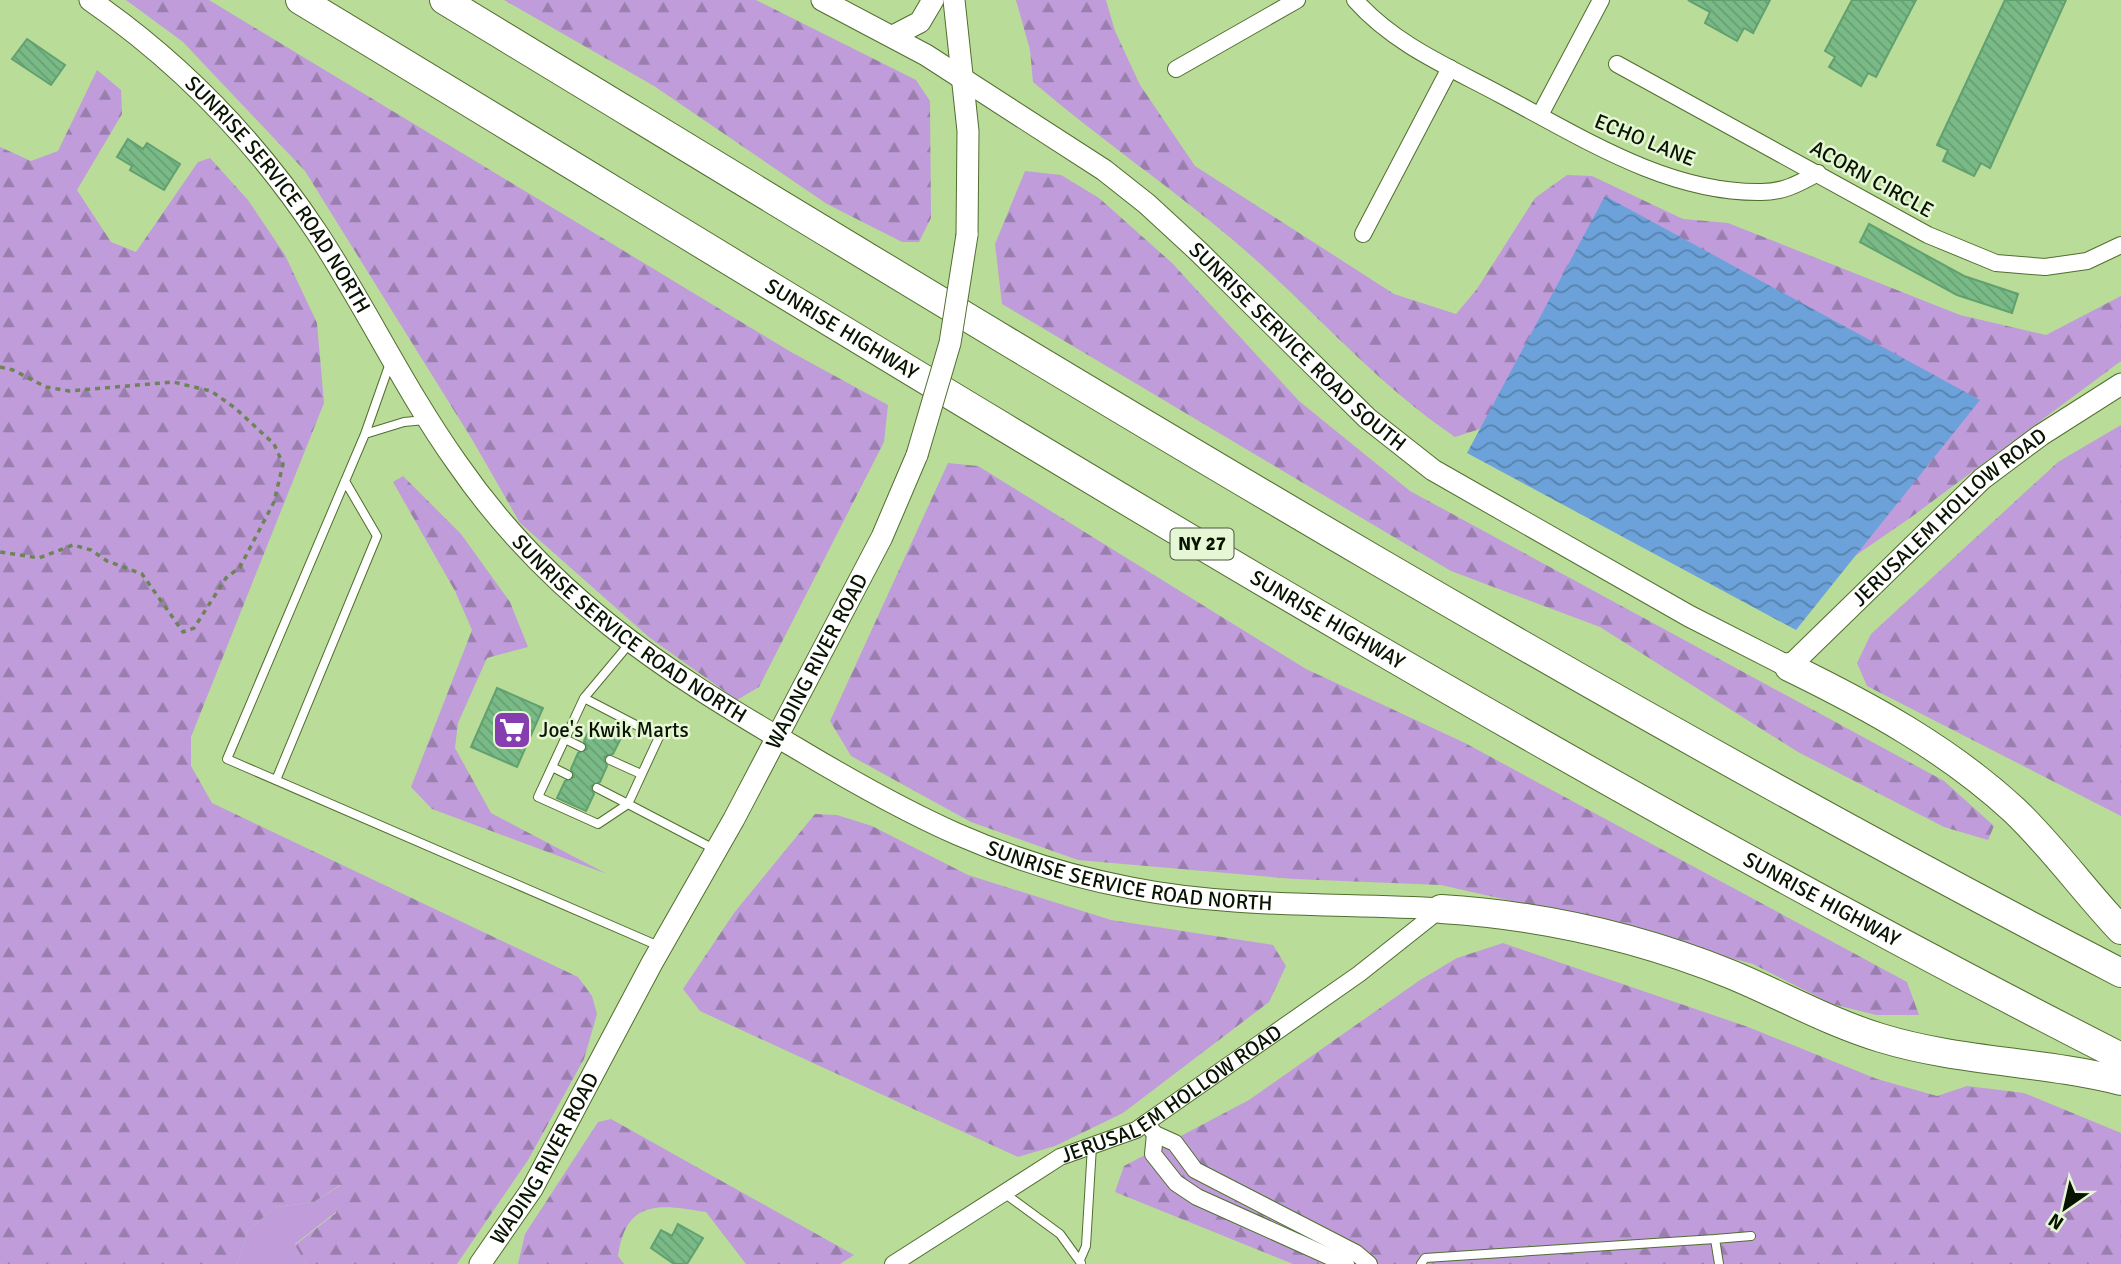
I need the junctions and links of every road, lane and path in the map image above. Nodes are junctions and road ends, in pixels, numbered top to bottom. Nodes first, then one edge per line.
1 (90, 0) edge
2 (300, 0) edge
3 (444, 0) edge
4 (822, 0) edge
5 (933, 0) edge
6 (954, 0) edge
7 (1297, 0) edge
8 (1355, 0) edge
9 (1601, 0) edge
10 (892, 36) junction
11 (1617, 64) dead end
12 (1176, 68) dead end
13 (1450, 68) junction
14 (965, 79) junction
15 (1540, 115) junction
16 (1818, 173) junction
17 (1363, 234) dead end
18 (2121, 245) edge
19 (391, 357) junction
20 (0, 367) edge
21 (2121, 384) edge
22 (428, 420) junction
23 (365, 435) junction
24 (345, 481) junction
25 (0, 552) edge
26 (630, 643) junction
27 (1789, 667) junction
28 (584, 698) junction
29 (777, 737) junction
30 (565, 739) junction
31 (581, 747) dead end
32 (610, 760) dead end
33 (552, 767) junction
34 (641, 774) junction
35 (568, 775) dead end
36 (276, 780) junction
37 (597, 789) dead end
38 (628, 804) junction
39 (717, 851) junction
40 (1441, 909) junction
41 (2121, 930) edge
42 (662, 947) junction
43 (2121, 973) edge
44 (2121, 1057) edge
45 (2121, 1081) edge
46 (1151, 1129) junction
47 (1092, 1146) junction
48 (1004, 1193) junction
49 (1263, 1202) junction
50 (1253, 1222) junction
51 (1751, 1236) dead end
52 (1715, 1239) junction
53 (1081, 1262) edge
54 (480, 1264) edge
55 (893, 1264) edge
56 (1346, 1264) edge
57 (1369, 1264) edge
58 (1421, 1264) edge
59 (1719, 1264) edge

1 - 19 street, SUNRISE SERVICE ROAD NORTH
2 - 44 highway, SUNRISE HIGHWAY / NY 27
3 - 43 highway
4 - 10 street, SUNRISE SERVICE ROAD SOUTH
5 - 10 street
6 - 14 street, WADING RIVER ROAD
7 - 12 street
8 - 13 street, ECHO LANE
9 - 15 street
10 - 14 street, SUNRISE SERVICE ROAD SOUTH
11 - 16 street, ACORN CIRCLE
13 - 15 street, ECHO LANE
13 - 17 street
14 - 27 street, SUNRISE SERVICE ROAD SOUTH
14 - 29 street, WADING RIVER ROAD, bridge
15 - 16 street, ECHO LANE
16 - 18 street, ACORN CIRCLE
19 - 22 street, SUNRISE SERVICE ROAD NORTH
19 - 23 lane
20 - 25 path
21 - 27 street, JERUSALEM HOLLOW ROAD
22 - 23 lane
22 - 26 street, SUNRISE SERVICE ROAD NORTH
23 - 24 lane
24 - 36 lane
24 - 36 lane
26 - 28 lane
26 - 29 street, SUNRISE SERVICE ROAD NORTH
27 - 41 highway
28 - 30 lane
28 - 34 lane
29 - 39 street, WADING RIVER ROAD
29 - 40 street, SUNRISE SERVICE ROAD NORTH
30 - 31 lane
30 - 33 lane
32 - 34 lane
33 - 35 lane
33 - 38 lane
34 - 38 lane
36 - 42 lane
37 - 38 lane
38 - 39 lane
39 - 42 street, WADING RIVER ROAD
40 - 45 highway
40 - 46 street, JERUSALEM HOLLOW ROAD
42 - 54 street, WADING RIVER ROAD
46 - 47 street, JERUSALEM HOLLOW ROAD
46 - 49 street
46 - 50 street
47 - 48 street, JERUSALEM HOLLOW ROAD
47 - 53 lane
48 - 53 lane
48 - 55 street, JERUSALEM HOLLOW ROAD
49 - 50 street
49 - 57 street
50 - 56 street
51 - 52 lane
52 - 58 lane
52 - 59 lane

